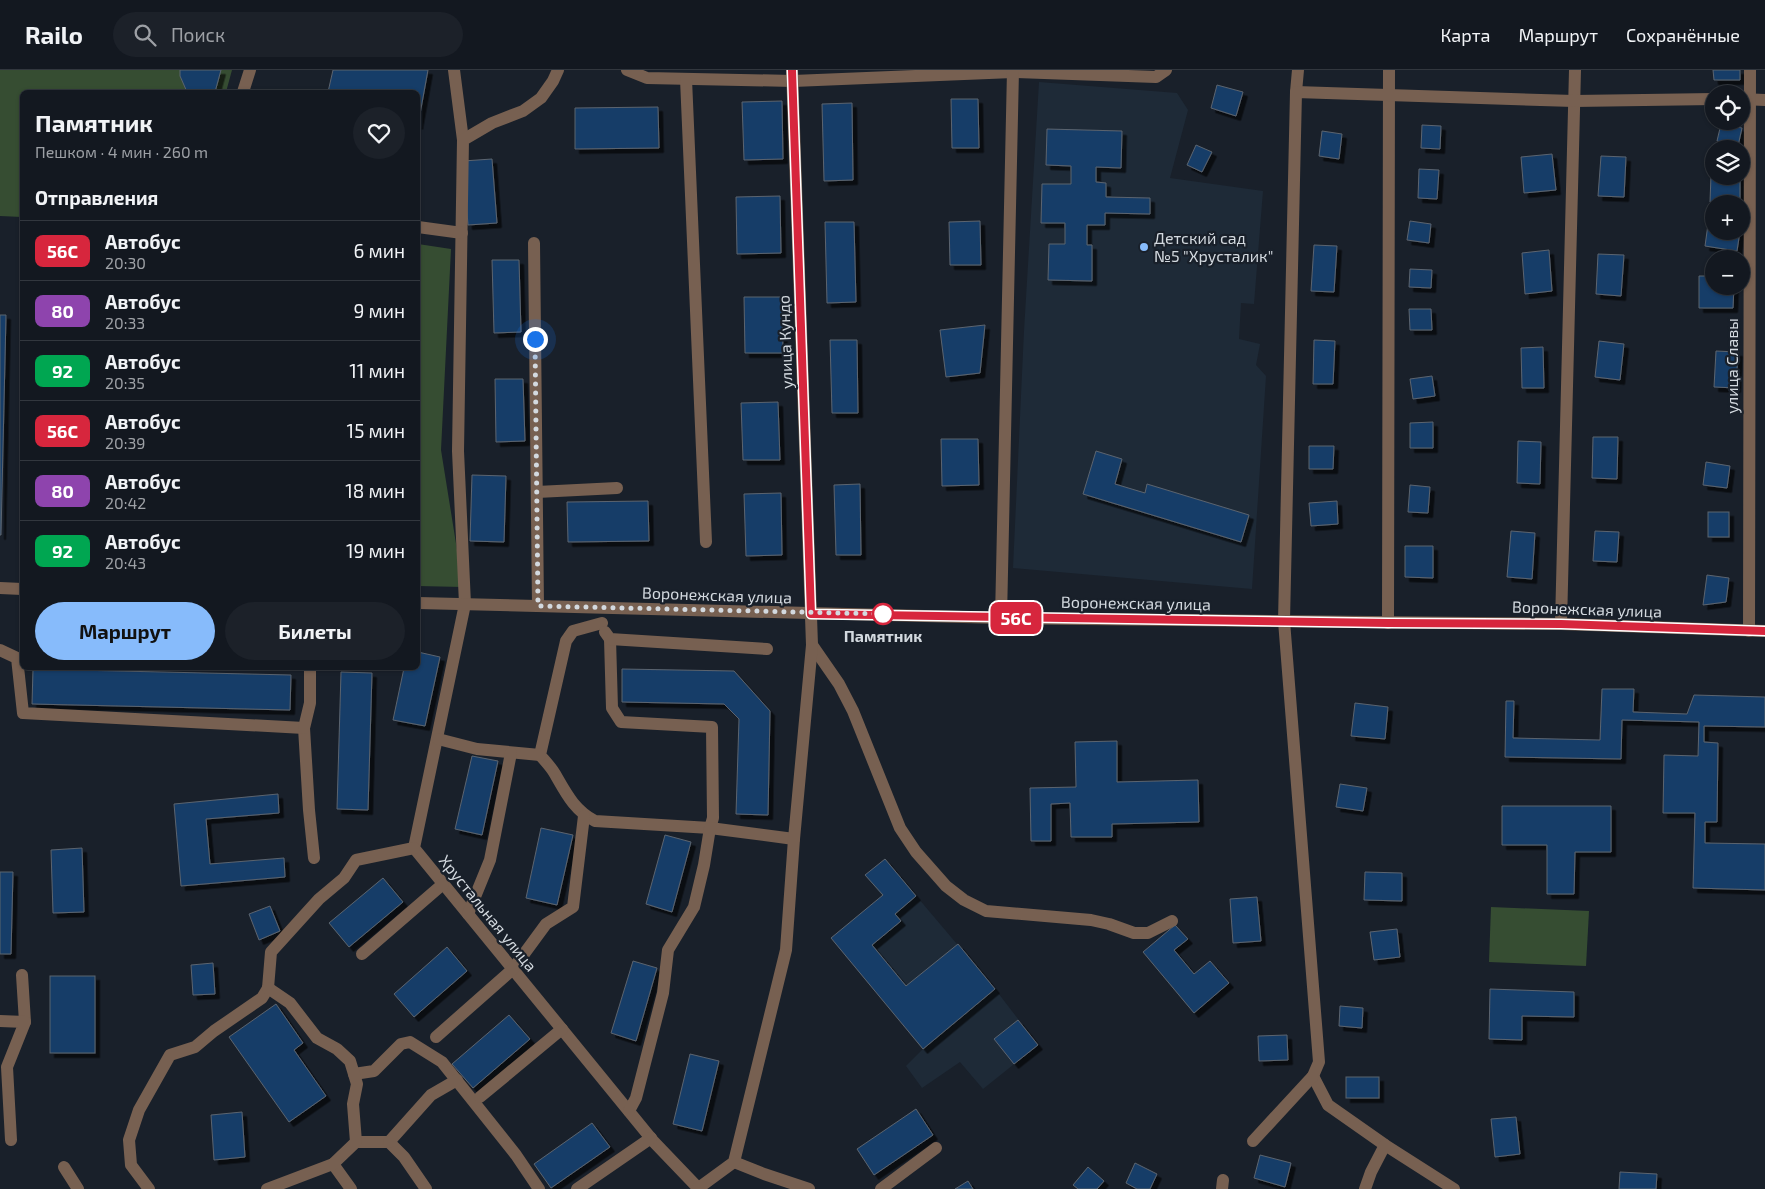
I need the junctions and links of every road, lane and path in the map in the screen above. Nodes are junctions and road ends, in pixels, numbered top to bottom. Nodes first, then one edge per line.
1 (250, 70) edge
2 (454, 70) edge
3 (558, 70) edge
4 (627, 70) edge
5 (1166, 70) edge
6 (1298, 70) edge
7 (1389, 70) edge
8 (1575, 70) edge
9 (1750, 70) edge
10 (1013, 71) edge
11 (792, 75) edge
12 (686, 79) junction
13 (1747, 85) edge
14 (244, 90) edge
15 (1296, 92) junction
16 (1388, 94) junction
17 (1750, 99) edge
18 (1705, 100) edge
19 (1765, 100) edge
20 (1574, 102) junction
21 (1745, 130) edge
22 (463, 140) junction
23 (420, 227) edge
24 (462, 233) junction
25 (534, 243) dead end
26 (617, 488) dead end
27 (537, 492) junction
28 (706, 542) dead end
29 (0, 588) edge
30 (20, 589) edge
31 (420, 603) edge
32 (465, 604) junction
33 (538, 606) junction
34 (600, 608) junction
35 (811, 614) junction
36 (1001, 618) junction
37 (1284, 621) junction
38 (602, 623) junction
39 (1388, 623) junction
40 (1561, 624) junction
41 (1749, 631) junction
42 (1765, 631) edge
43 (610, 639) junction
44 (812, 646) junction
45 (766, 648) dead end
46 (0, 650) edge
47 (310, 670) edge
48 (304, 728) junction
49 (438, 739) junction
50 (511, 753) junction
51 (540, 755) junction
52 (584, 816) junction
53 (710, 828) junction
54 (794, 839) junction
55 (414, 848) junction
56 (314, 858) dead end
57 (443, 884) junction
58 (468, 914) junction
59 (1172, 921) dead end
60 (362, 954) dead end
61 (513, 969) junction
62 (22, 975) dead end
63 (268, 988) junction
64 (0, 1021) edge
65 (25, 1022) junction
66 (562, 1029) junction
67 (436, 1037) dead end
68 (354, 1074) junction
69 (1314, 1076) junction
70 (456, 1080) junction
71 (480, 1097) dead end
72 (629, 1110) junction
73 (651, 1138) junction
74 (11, 1140) dead end
75 (1252, 1141) dead end
76 (356, 1142) junction
77 (389, 1142) junction
78 (1385, 1145) junction
79 (936, 1148) dead end
80 (734, 1162) junction
81 (334, 1164) junction
82 (64, 1167) dead end
83 (282, 1186) edge
84 (78, 1189) edge
85 (149, 1189) edge
86 (266, 1189) edge
87 (351, 1189) edge
88 (426, 1189) edge
89 (538, 1189) edge
90 (577, 1189) edge
91 (698, 1189) edge
92 (809, 1189) edge
93 (881, 1189) edge
94 (1365, 1189) edge
95 (1454, 1189) edge

1 - 14 street
2 - 22 street
3 - 22 street
4 - 12 street
5 - 10 street
6 - 15 street
7 - 16 street
8 - 20 street
9 - 13 street, улица Славы
10 - 11 street
10 - 36 street
11 - 12 street
11 - 35 street, улица Кундо
12 - 28 street
15 - 16 street
15 - 37 street
16 - 20 street
16 - 39 street
17 - 19 street
18 - 20 street
20 - 40 street
21 - 41 street, улица Славы
22 - 24 street
23 - 24 street
24 - 32 street
25 - 27 street
26 - 27 street
27 - 33 street
29 - 30 street
31 - 32 street, Воронежская улица
32 - 33 street, Воронежская улица
32 - 49 street
33 - 34 street, Воронежская улица
34 - 35 street, Воронежская улица
34 - 38 street
35 - 36 street, Воронежская улица
35 - 44 street, улица Кундо
36 - 37 street, Воронежская улица
37 - 39 street, Воронежская улица
37 - 69 street
38 - 43 street
38 - 51 street
39 - 40 street, Воронежская улица
40 - 41 street, Воронежская улица
41 - 42 street, Воронежская улица
43 - 45 street
43 - 53 street
44 - 54 street, улица Кундо
44 - 59 street
46 - 48 street
47 - 48 street
48 - 56 street
49 - 50 street
49 - 55 street
50 - 51 street
50 - 58 street
51 - 52 street
52 - 53 street
52 - 61 street
53 - 54 street
53 - 72 street
54 - 80 street, улица Кундо
55 - 57 street, Хрустальная улица
55 - 63 street
57 - 58 street, Хрустальная улица
57 - 60 street
58 - 61 street, Хрустальная улица
61 - 66 street, Хрустальная улица
61 - 67 street
62 - 65 street
63 - 68 street
63 - 85 street
64 - 65 street
65 - 74 street
66 - 71 street
66 - 72 street, Хрустальная улица
68 - 70 street
68 - 76 street
69 - 75 street
69 - 78 street
70 - 77 street
70 - 89 street
72 - 73 street, Хрустальная улица
73 - 90 street
73 - 91 street, Хрустальная улица
76 - 77 street
76 - 81 street
77 - 88 street
78 - 94 street
78 - 95 street
79 - 93 street
80 - 91 street
80 - 92 street
81 - 83 street
81 - 87 street
82 - 84 street
83 - 86 street

